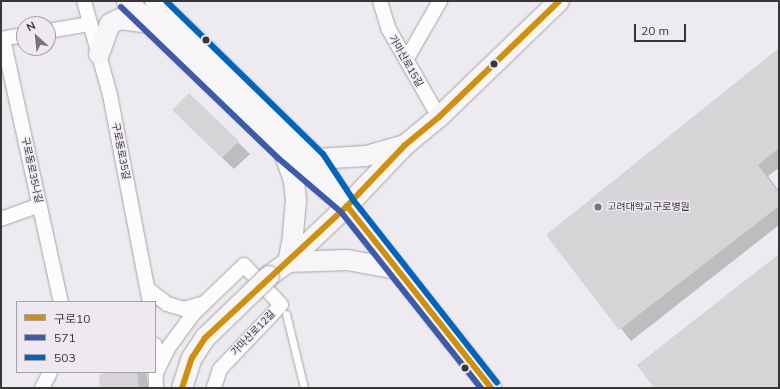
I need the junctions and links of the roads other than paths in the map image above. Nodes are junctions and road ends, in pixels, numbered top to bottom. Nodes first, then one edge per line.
1 (84, 1) edge
2 (127, 1) edge
3 (155, 1) edge
4 (380, 1) edge
5 (440, 1) edge
6 (559, 1) edge
7 (90, 24) junction
8 (150, 24) junction
9 (56, 30) edge
10 (16, 36) edge
11 (2, 39) edge
12 (99, 54) junction
13 (406, 60) junction
14 (439, 117) junction
15 (406, 145) junction
16 (284, 152) junction
17 (317, 158) junction
18 (40, 205) junction
19 (347, 206) junction
20 (1, 219) edge
21 (288, 262) junction
22 (398, 269) junction
23 (149, 295) edge
24 (61, 301) edge
25 (204, 303) junction
26 (286, 314) dead end
27 (156, 358) edge
28 (157, 371) junction
29 (50, 373) edge
30 (42, 388) edge
31 (156, 388) edge
32 (182, 388) edge
33 (214, 388) edge
34 (304, 388) edge
35 (491, 388) edge

1 - 7 street, 구로동로35길
2 - 8 main road
3 - 17 main road
4 - 13 street, 가마산로15길
5 - 13 street
6 - 14 main road
7 - 9 street
7 - 12 street, 구로동로35길
8 - 12 main road
8 - 16 main road
10 - 11 street
11 - 18 street, 구로동로35나길
12 - 23 street, 구로동로35길
13 - 14 street, 가마산로15길
14 - 15 main road
15 - 17 main road
15 - 19 main road
16 - 19 main road
16 - 21 main road
17 - 19 main road
18 - 20 street
18 - 24 street, 구로동로35나길
19 - 21 main road
19 - 22 main road
21 - 22 main road
21 - 32 main road, bridge
22 - 35 main road
23 - 25 street
25 - 28 street
25 - 33 street, 가마산로12길
26 - 34 lane, 가마산로12길
27 - 28 street
28 - 31 street
29 - 30 street

